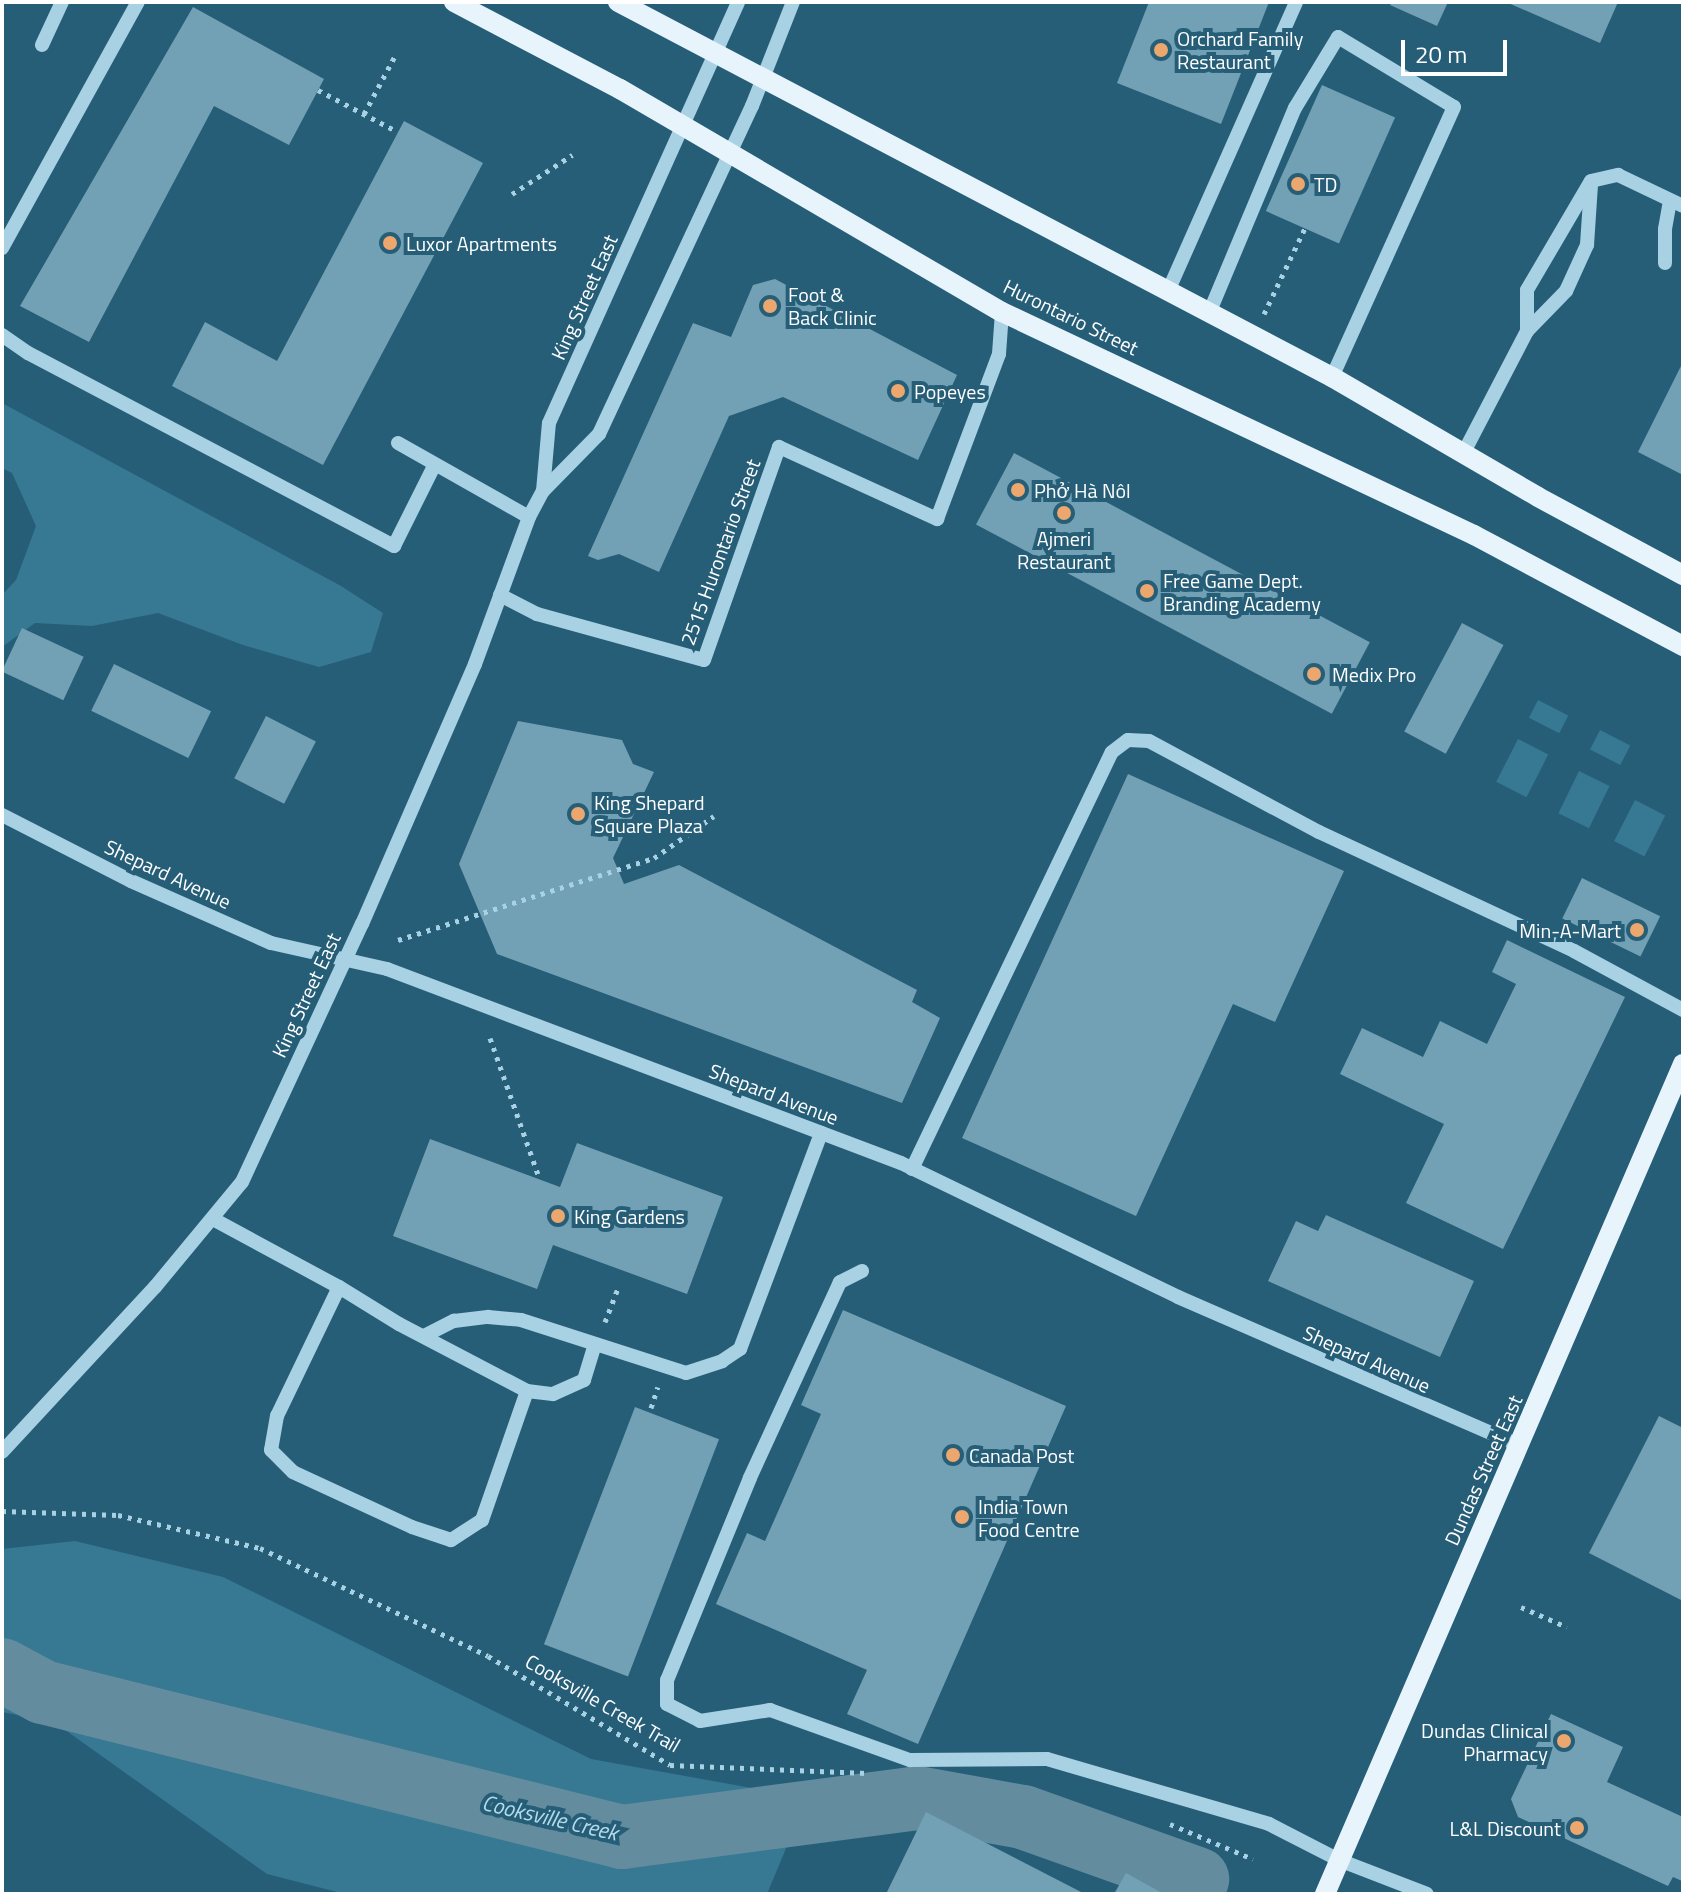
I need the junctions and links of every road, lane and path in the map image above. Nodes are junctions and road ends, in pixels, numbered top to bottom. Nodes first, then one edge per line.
1 (62, 2) edge
2 (138, 2) edge
3 (454, 2) edge
4 (618, 2) edge
5 (738, 2) edge
6 (793, 2) edge
7 (1296, 2) edge
8 (42, 45) dead end
9 (716, 53) junction
10 (396, 54) dead end
11 (764, 79) junction
12 (318, 90) dead end
13 (364, 114) junction
14 (684, 126) junction
15 (398, 132) dead end
16 (730, 154) junction
17 (572, 155) dead end
18 (1591, 181) junction
19 (512, 194) dead end
20 (1677, 203) edge
21 (1305, 228) dead end
22 (2, 248) edge
23 (1665, 263) dead end
24 (1169, 289) junction
25 (1210, 311) junction
26 (1002, 312) junction
27 (1264, 315) dead end
28 (1527, 331) junction
29 (2, 335) edge
30 (1332, 377) junction
31 (398, 443) dead end
32 (1463, 454) junction
33 (434, 466) junction
34 (543, 491) junction
35 (529, 517) junction
36 (1683, 575) edge
37 (500, 595) junction
38 (1683, 646) edge
39 (2, 815) edge
40 (714, 816) dead end
41 (398, 940) dead end
42 (344, 960) junction
43 (1683, 1010) edge
44 (490, 1038) dead end
45 (1683, 1064) edge
46 (821, 1133) junction
47 (912, 1169) junction
48 (538, 1174) dead end
49 (213, 1219) junction
50 (862, 1271) dead end
51 (619, 1286) dead end
52 (339, 1287) junction
53 (424, 1336) junction
54 (595, 1345) junction
55 (527, 1391) junction
56 (1520, 1446) junction
57 (2, 1452) edge
58 (2, 1511) edge
59 (1521, 1607) dead end
60 (1567, 1627) dead end
61 (869, 1773) dead end
62 (1165, 1822) dead end
63 (1253, 1859) dead end
64 (1339, 1860) junction
65 (1325, 1894) edge
66 (1427, 1894) edge

1 - 8 street
2 - 22 street
3 - 14 main road, Hurontario Street
4 - 9 main road
5 - 9 street, King Street East
6 - 11 street, King Street East
7 - 24 street
9 - 11 main road
9 - 14 street, King Street East
10 - 13 path
11 - 16 street, King Street East
11 - 24 main road
12 - 13 path
13 - 15 path
14 - 16 main road, Hurontario Street
14 - 34 street, King Street East
16 - 26 main road, Hurontario Street
16 - 34 street, King Street East
17 - 19 path
18 - 20 street
18 - 28 street
18 - 28 street
20 - 23 street
21 - 27 path
24 - 25 main road
25 - 30 main road
25 - 30 street
26 - 37 street, 2515 Hurontario Street
26 - 38 main road, Hurontario Street
28 - 32 street
29 - 33 street
30 - 32 main road
31 - 33 street
32 - 36 main road
33 - 35 street
34 - 35 street, King Street East
35 - 37 street, King Street East
37 - 42 street, King Street East
39 - 42 street, Shepard Avenue
40 - 41 path
42 - 46 street, Shepard Avenue
42 - 49 street, King Street East
43 - 47 street
44 - 48 path
45 - 56 main road, Dundas Street East
46 - 47 street, Shepard Avenue
46 - 54 street
47 - 56 street, Shepard Avenue
49 - 52 street
49 - 57 street, King Street East
50 - 64 street
51 - 54 path
52 - 53 street
52 - 55 street
53 - 54 street
53 - 55 street
54 - 55 street
56 - 64 main road, Dundas Street East
58 - 61 path, Cooksville Creek Trail
59 - 60 path
62 - 63 path
64 - 65 main road, Dundas Street East
64 - 66 street

